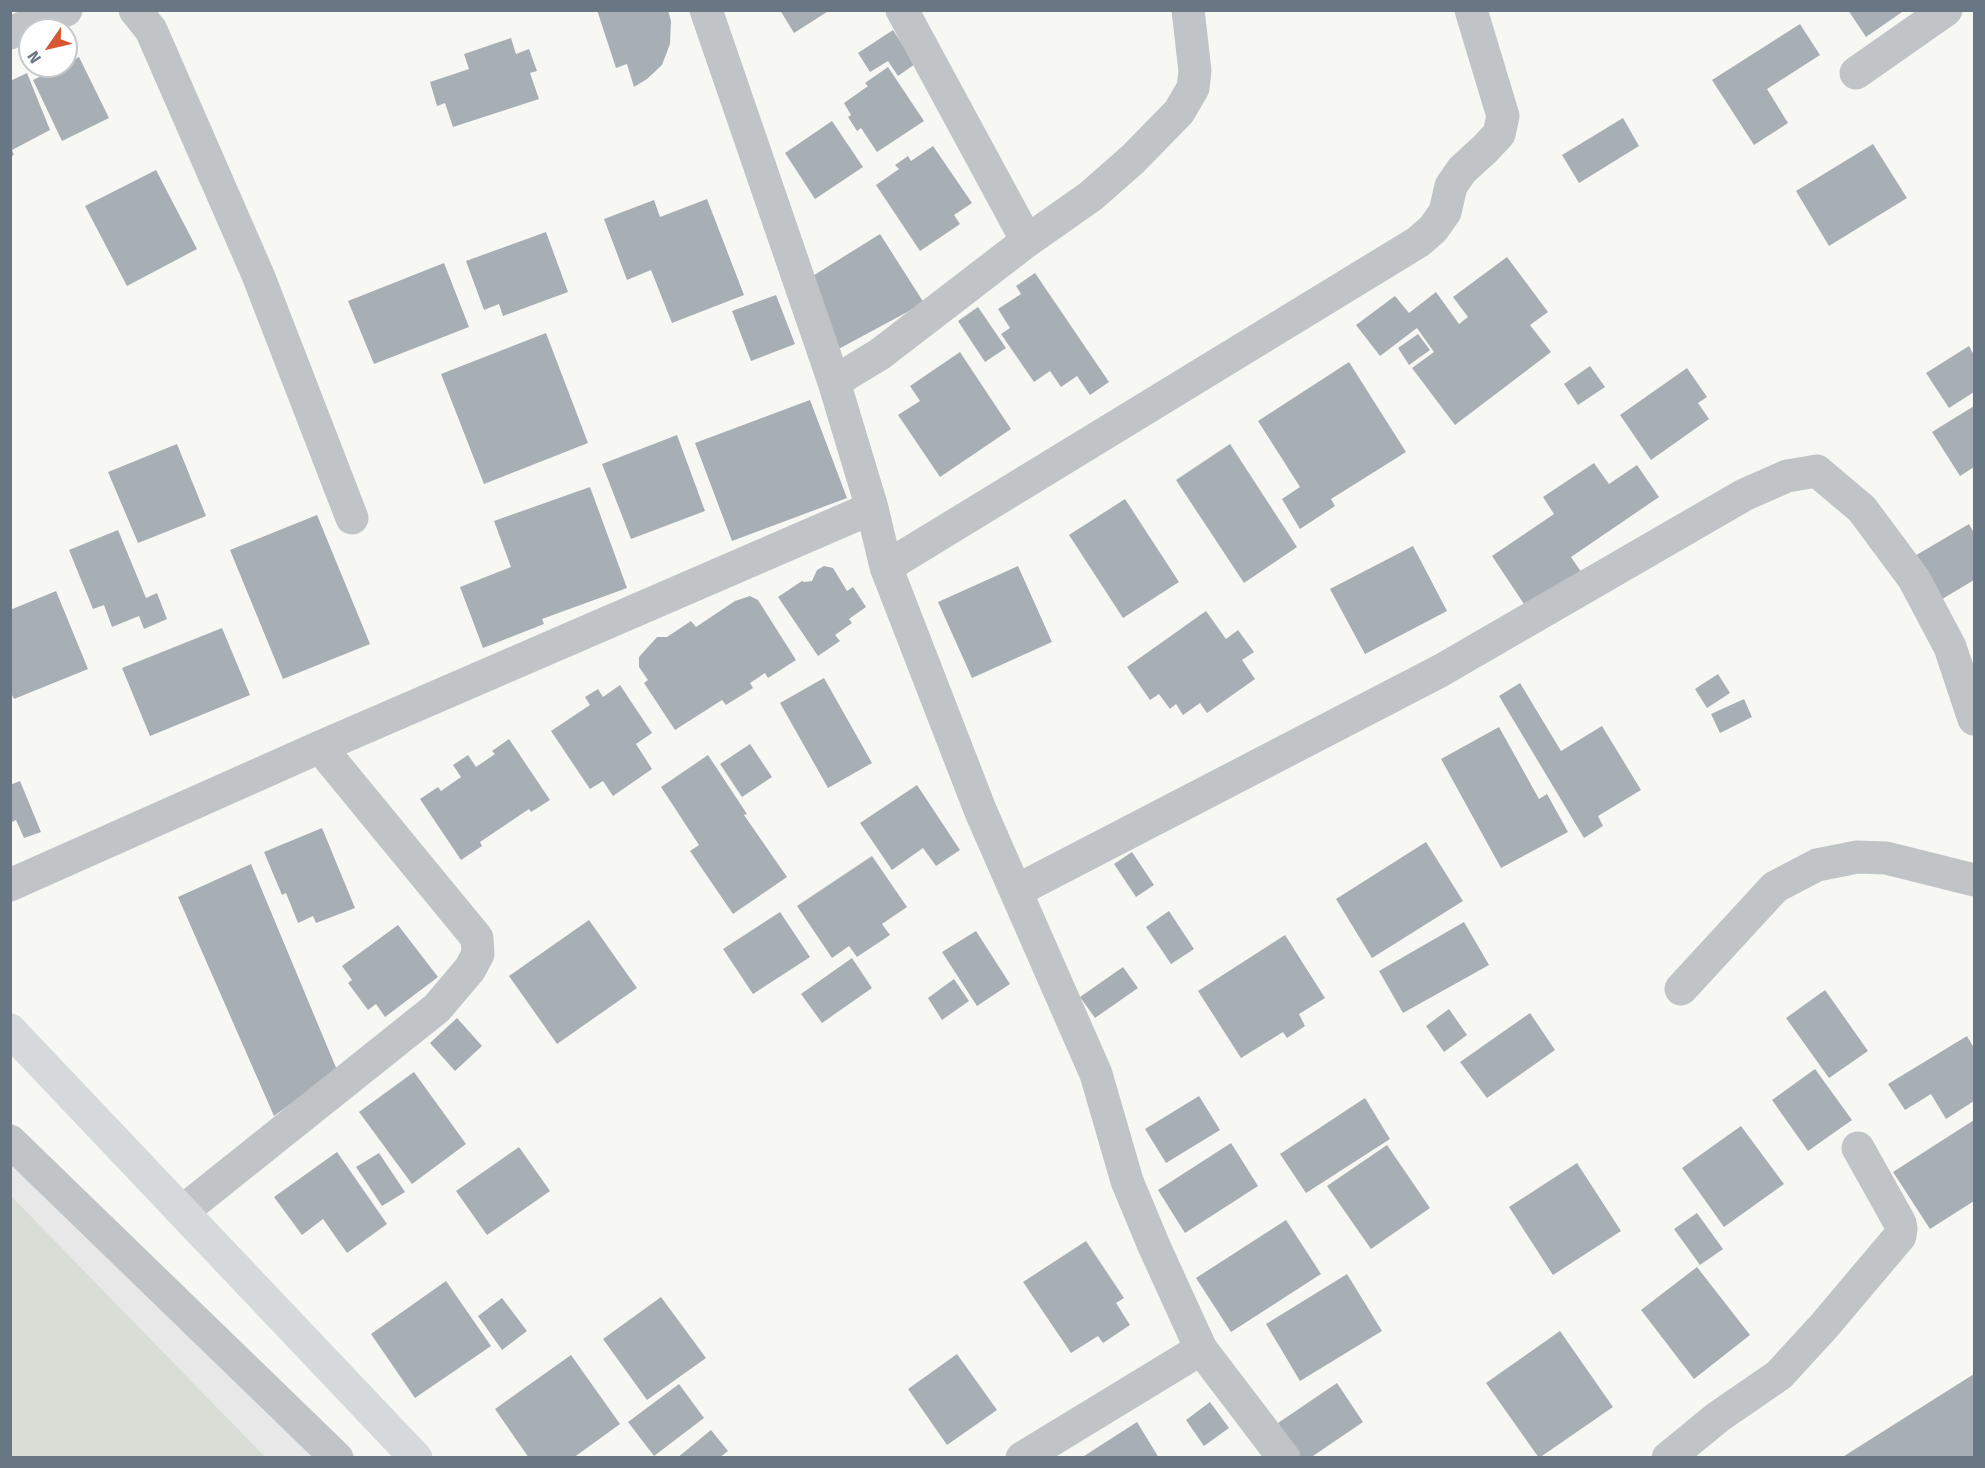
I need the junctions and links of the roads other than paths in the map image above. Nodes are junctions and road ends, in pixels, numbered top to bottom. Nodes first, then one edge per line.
1 (66, 10) edge
2 (135, 10) edge
3 (706, 10) edge
4 (902, 10) edge
5 (1188, 10) edge
6 (1471, 10) edge
7 (1946, 10) edge
8 (10, 33) edge
9 (1856, 73) dead end
10 (1028, 242) junction
11 (834, 382) junction
12 (872, 508) junction
13 (352, 518) dead end
14 (886, 567) junction
15 (1974, 719) edge
16 (320, 747) junction
17 (1974, 880) edge
18 (10, 885) edge
19 (1016, 891) junction
20 (1682, 989) dead end
21 (10, 1030) edge
22 (10, 1141) edge
23 (1858, 1148) dead end
24 (183, 1211) junction
25 (1201, 1349) junction
26 (337, 1458) edge
27 (416, 1458) edge
28 (1022, 1458) edge
29 (1284, 1458) edge
30 (1668, 1458) edge

1 - 8 street
2 - 13 street
3 - 11 street
4 - 10 street
5 - 10 street
6 - 14 street
7 - 9 street
10 - 11 street
11 - 12 street
12 - 14 street
12 - 16 street
14 - 19 street
15 - 19 street
16 - 18 street
16 - 24 street
17 - 20 street
19 - 25 street
21 - 24 main road
22 - 26 street
23 - 30 street
24 - 27 main road
25 - 28 street
25 - 29 street

